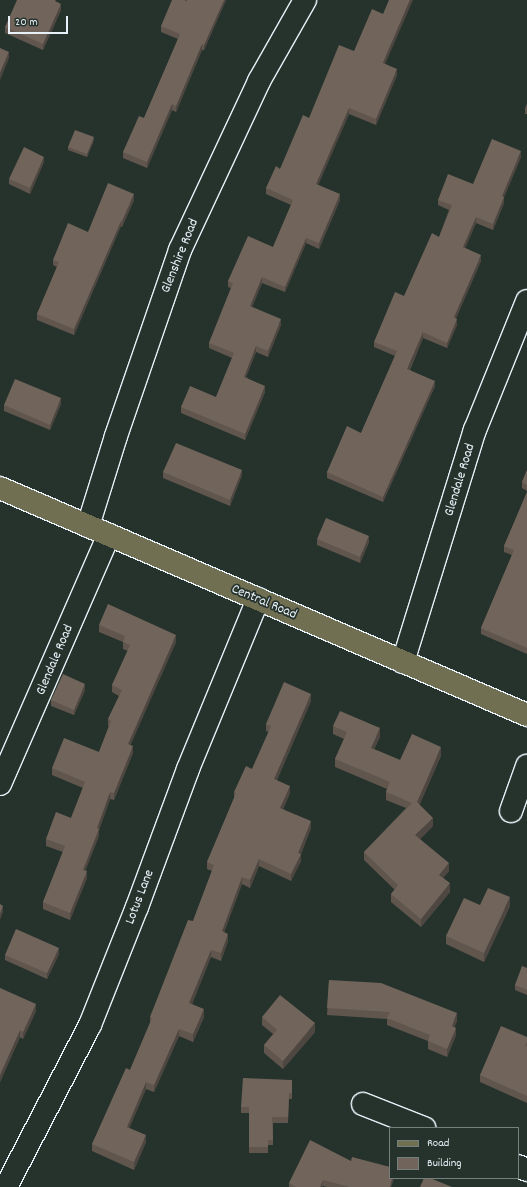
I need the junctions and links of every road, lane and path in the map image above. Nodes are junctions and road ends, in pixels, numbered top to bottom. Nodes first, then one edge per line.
1 (305, 0) edge
2 (527, 301) edge
3 (0, 488) edge
4 (88, 526) junction
5 (109, 535) junction
6 (258, 599) junction
7 (403, 662) junction
8 (527, 715) edge
9 (527, 766) edge
10 (0, 784) edge
11 (511, 811) dead end
12 (363, 1104) dead end
13 (421, 1127) edge
14 (6, 1187) edge

1 - 4 street, Glenshire Road
2 - 7 street, Glendale Road
3 - 4 main road, Central Road
4 - 5 main road, Central Road
5 - 6 main road, Central Road
5 - 10 street, Glendale Road
6 - 7 main road, Central Road
6 - 14 street, Lotus Lane
7 - 8 main road, Central Road
9 - 11 street
12 - 13 street

